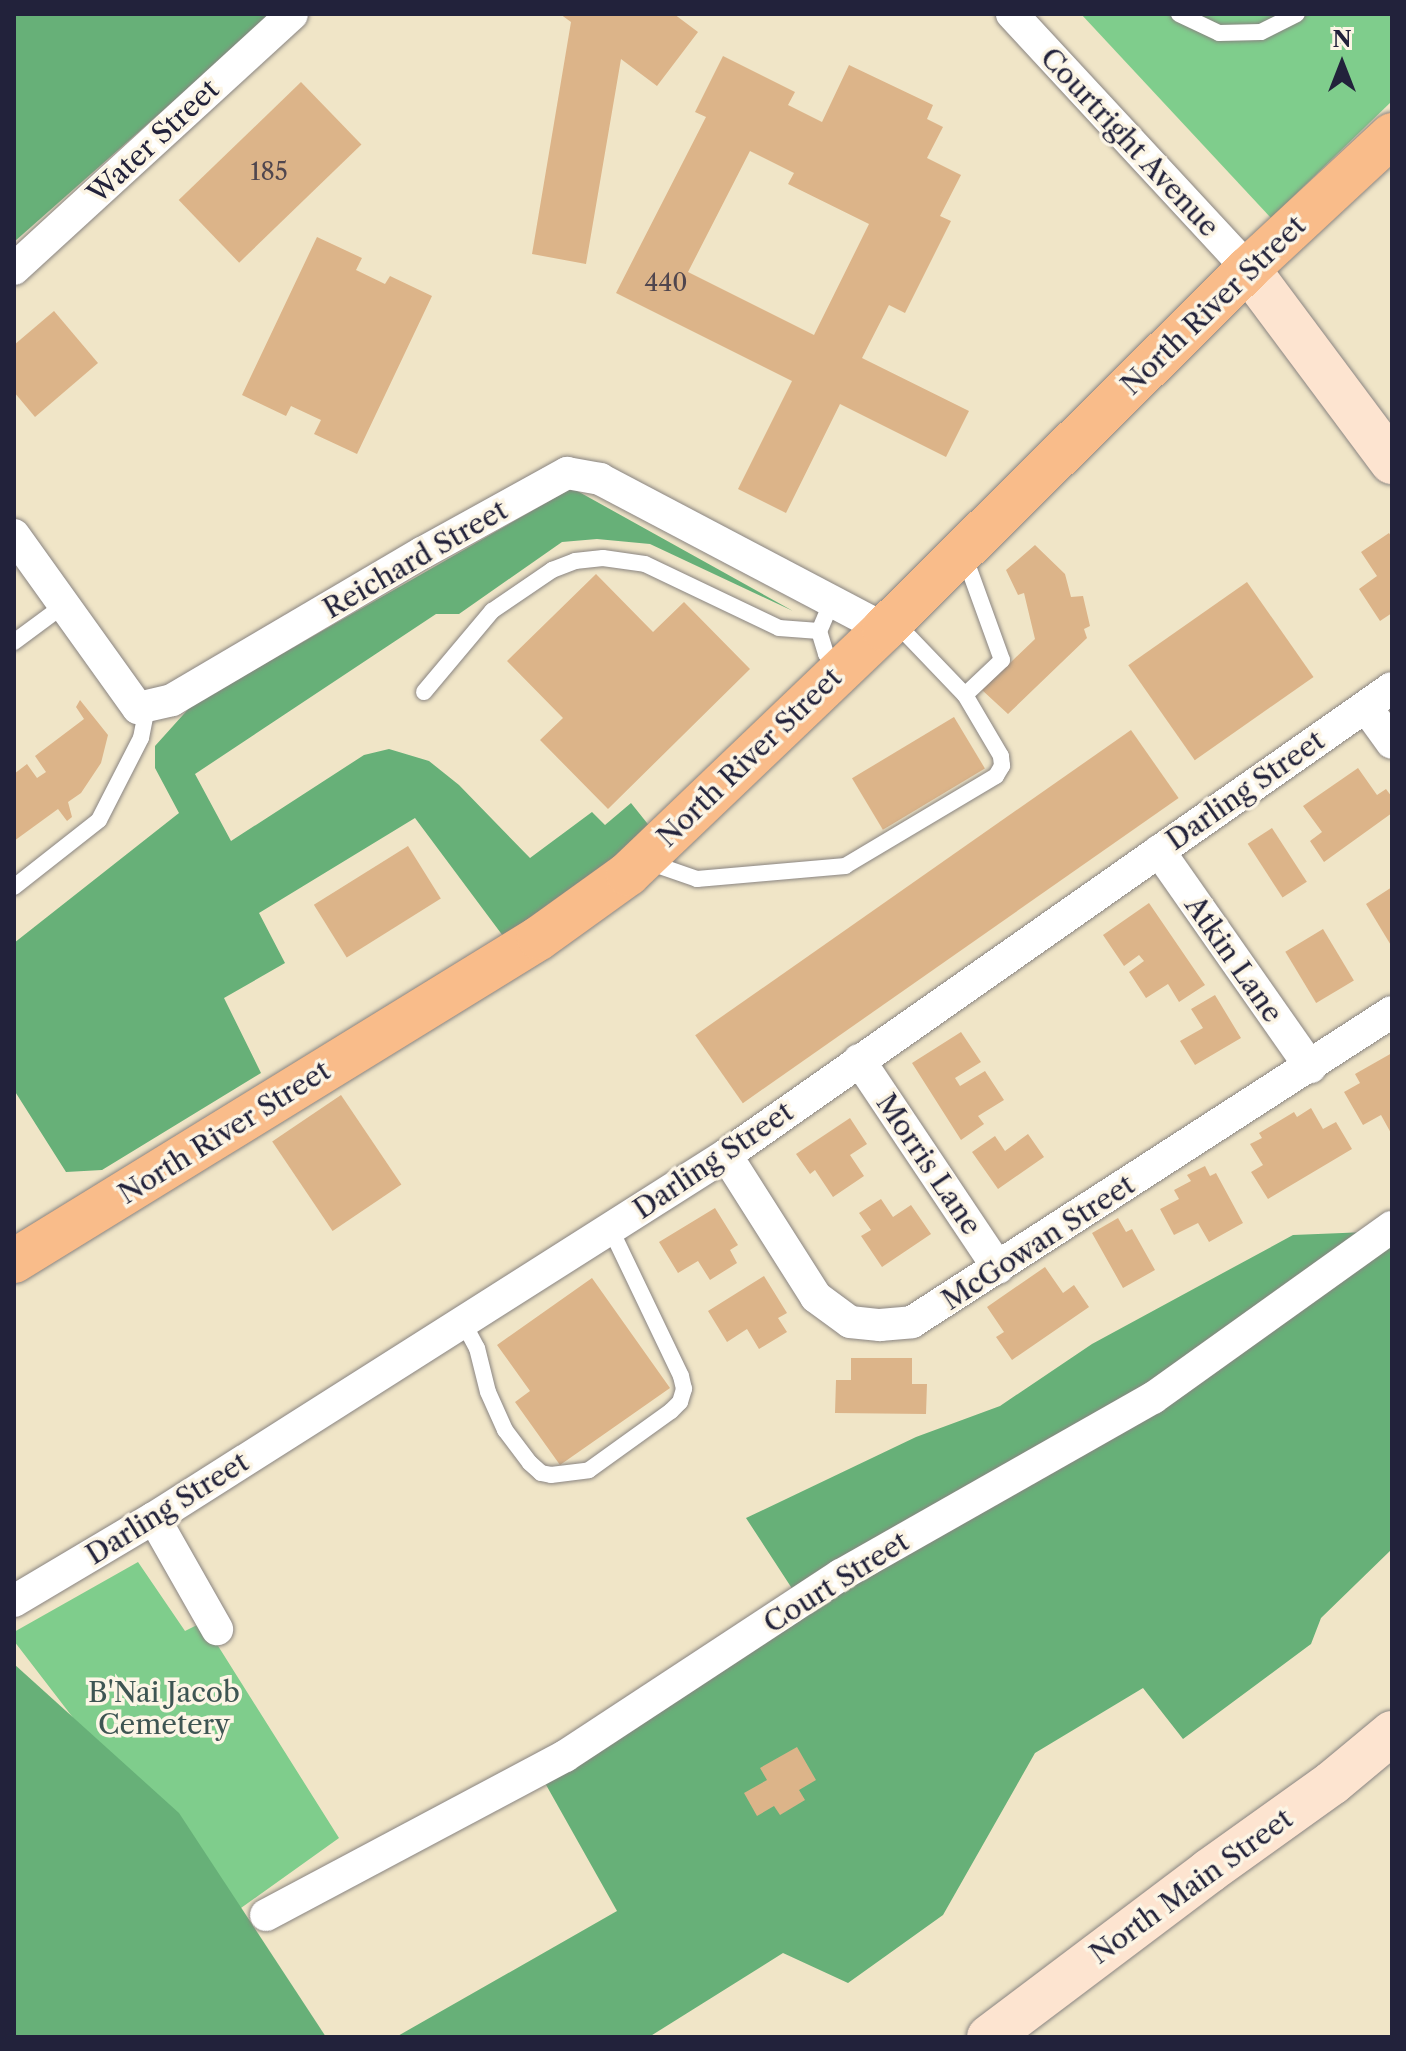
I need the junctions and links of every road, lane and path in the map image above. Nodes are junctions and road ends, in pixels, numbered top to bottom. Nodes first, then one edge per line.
1 (292, 14) edge
2 (1012, 14) edge
3 (1179, 14) edge
4 (1297, 14) edge
5 (1392, 135) edge
6 (14, 269) edge
7 (1248, 269) junction
8 (1392, 462) edge
9 (14, 535) edge
10 (963, 551) junction
11 (832, 601) junction
12 (64, 605) junction
13 (888, 624) junction
14 (819, 631) junction
15 (14, 642) edge
16 (844, 667) junction
17 (1392, 688) edge
18 (424, 692) dead end
19 (965, 695) junction
20 (147, 706) junction
21 (1366, 707) junction
22 (1392, 743) edge
23 (1159, 851) junction
24 (643, 860) junction
25 (14, 887) edge
26 (1392, 1012) edge
27 (859, 1060) junction
28 (1310, 1067) junction
29 (726, 1155) junction
30 (1392, 1227) edge
31 (610, 1228) junction
32 (14, 1261) edge
33 (998, 1268) junction
34 (463, 1322) junction
35 (154, 1518) junction
36 (14, 1601) edge
37 (217, 1629) dead end
38 (1392, 1733) edge
39 (266, 1915) dead end
40 (989, 2037) edge

1 - 6 street, Water Street
2 - 7 street, Courtright Avenue
3 - 4 lane
5 - 7 main road, North River Street
7 - 8 main road, Courtright Avenue
7 - 10 main road, North River Street
9 - 12 street
10 - 13 main road, North River Street
10 - 19 lane
11 - 13 street, Reichard Street
11 - 14 lane
11 - 20 street, Reichard Street
12 - 15 lane
12 - 20 street
13 - 16 main road, North River Street
13 - 19 lane
14 - 16 lane
14 - 18 lane
16 - 24 main road, North River Street
17 - 21 street, Darling Street
19 - 24 lane
20 - 25 lane
21 - 22 street
21 - 23 street, Darling Street
23 - 27 street, Darling Street
23 - 28 street, Atkin Lane
24 - 32 main road, North River Street
26 - 28 street, McGowan Street
27 - 29 street, Darling Street
27 - 33 street, Morris Lane
28 - 33 street, McGowan Street
29 - 31 street, Darling Street
29 - 33 street, McGowan Street
30 - 39 street, Court Street
31 - 34 street, Darling Street
31 - 34 lane
34 - 35 street, Darling Street
35 - 36 street, Darling Street
35 - 37 street
38 - 40 main road, North Main Street

